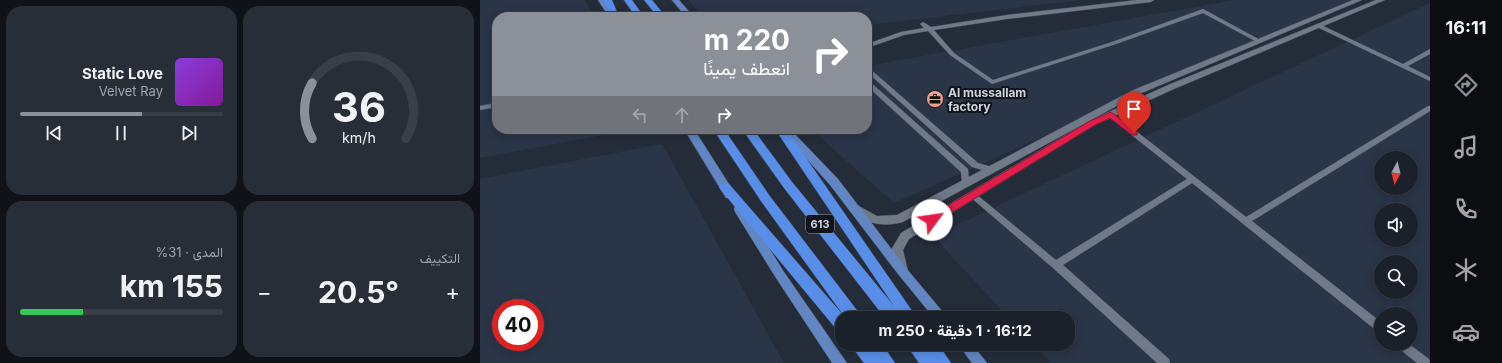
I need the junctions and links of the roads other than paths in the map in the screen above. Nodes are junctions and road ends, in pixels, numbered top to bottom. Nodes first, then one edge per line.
1 (601, 0) edge
2 (608, 0) edge
3 (628, 0) edge
4 (648, 0) edge
5 (675, 0) edge
6 (1151, 0) edge
7 (1382, 0) edge
8 (1354, 1) edge
9 (610, 12) edge
10 (612, 12) edge
11 (636, 12) edge
12 (658, 12) edge
13 (686, 12) edge
14 (1007, 18) junction
15 (922, 24) junction
16 (1319, 26) junction
17 (930, 29) junction
18 (872, 38) edge
19 (1259, 41) junction
20 (872, 44) edge
21 (1430, 51) edge
22 (1403, 66) junction
23 (872, 73) edge
24 (1430, 79) edge
25 (872, 87) edge
26 (492, 106) edge
27 (480, 108) edge
28 (1430, 108) edge
29 (1111, 115) junction
30 (918, 129) junction
31 (938, 132) junction
32 (692, 134) edge
33 (721, 134) edge
34 (751, 134) edge
35 (783, 134) edge
36 (790, 134) edge
37 (989, 169) junction
38 (1193, 179) junction
39 (965, 182) junction
40 (725, 187) junction
41 (973, 196) junction
42 (852, 206) junction
43 (1246, 221) junction
44 (1056, 265) junction
45 (902, 271) junction
46 (849, 311) edge
47 (888, 311) edge
48 (905, 311) edge
49 (936, 311) edge
50 (835, 317) edge
51 (1374, 322) edge
52 (864, 351) edge
53 (878, 351) edge
54 (920, 351) edge
55 (934, 351) edge
56 (970, 351) edge
57 (1410, 351) edge
58 (840, 363) edge
59 (874, 363) edge
60 (887, 363) edge
61 (930, 363) edge
62 (943, 363) edge
63 (980, 363) edge
64 (1166, 363) edge
65 (1425, 363) edge

1 - 9 main road
2 - 10 highway
3 - 11 highway
4 - 12 highway
5 - 13 main road
6 - 14 street
7 - 16 street
8 - 19 street
14 - 15 street
14 - 17 street
15 - 17 street
15 - 18 street
16 - 22 street
16 - 29 street
17 - 19 street
17 - 20 street
19 - 37 street
21 - 22 street
22 - 24 street
23 - 31 street
25 - 30 street
26 - 27 street
28 - 43 street
29 - 38 street
29 - 41 street
30 - 31 street
30 - 39 street
31 - 37 street
32 - 40 main road
33 - 46 highway, 613
34 - 47 highway, 613
35 - 48 highway
36 - 42 main road
37 - 39 street
38 - 43 street
38 - 44 street
39 - 42 street
40 - 50 highway
40 - 58 main road
41 - 44 street
41 - 45 street
42 - 45 main road
43 - 51 street
44 - 64 street
45 - 49 main road
52 - 59 highway
53 - 60 highway
54 - 61 highway
55 - 62 highway
56 - 63 main road
57 - 65 street

